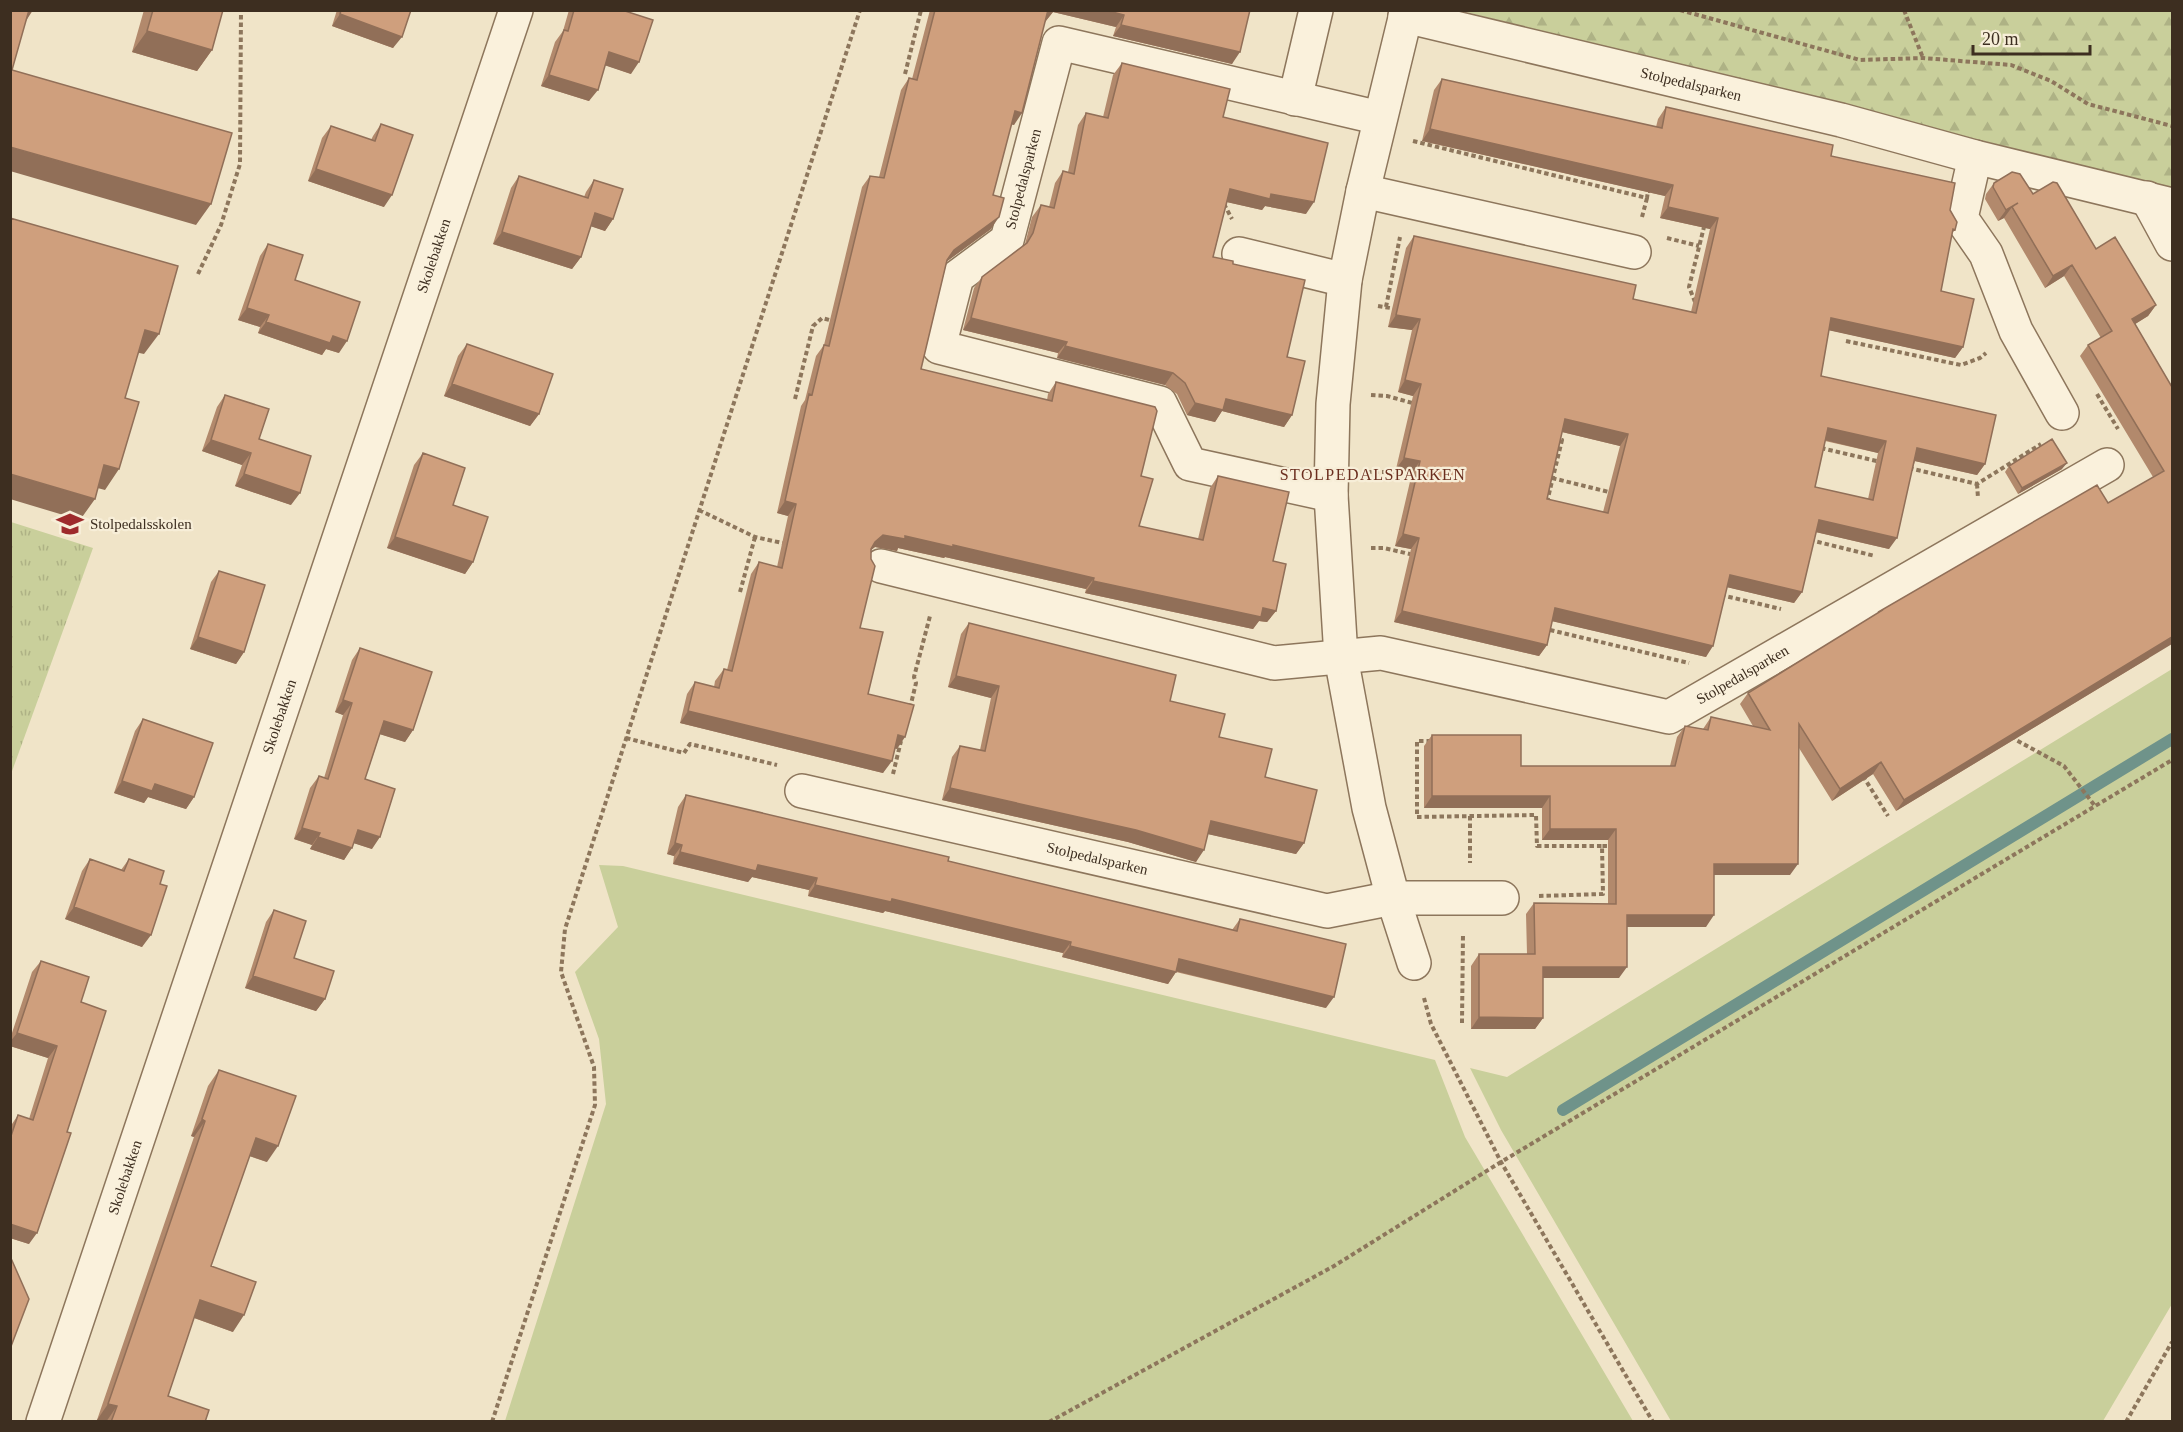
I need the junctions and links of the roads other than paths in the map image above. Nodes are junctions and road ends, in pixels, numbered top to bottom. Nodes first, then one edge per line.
1 (516, 10) edge
2 (1316, 10) edge
3 (1406, 13) edge
4 (1295, 99) junction
5 (1380, 118) junction
6 (1975, 157) junction
7 (1363, 191) junction
8 (2160, 201) edge
9 (2172, 244) edge
10 (1634, 252) dead end
11 (1239, 254) dead end
12 (1345, 280) junction
13 (2062, 413) dead end
14 (2107, 465) dead end
15 (1331, 495) junction
16 (881, 566) dead end
17 (1341, 657) junction
18 (802, 791) dead end
19 (1392, 898) junction
20 (1502, 898) dead end
21 (1414, 963) road end
22 (43, 1422) edge

1 - 22 street, Skolebakken
2 - 4 street
3 - 5 street, Stolpedalsparken
3 - 6 street, Stolpedalsparken
4 - 5 street, Stolpedalsparken
4 - 15 street, Stolpedalsparken
5 - 7 street, Stolpedalsparken
6 - 8 street, Stolpedalsparken
6 - 13 street
7 - 10 street
7 - 12 street, Stolpedalsparken
8 - 9 street, Stolpedalsparken
11 - 12 street
12 - 15 street, Stolpedalsparken
14 - 17 street, Stolpedalsparken
15 - 17 street, Stolpedalsparken
16 - 17 street, Stolpedalsparken
17 - 19 street, Stolpedalsparken
18 - 19 street, Stolpedalsparken
19 - 20 street, Stolpedalsparken
19 - 21 street, Stolpedalsparken

